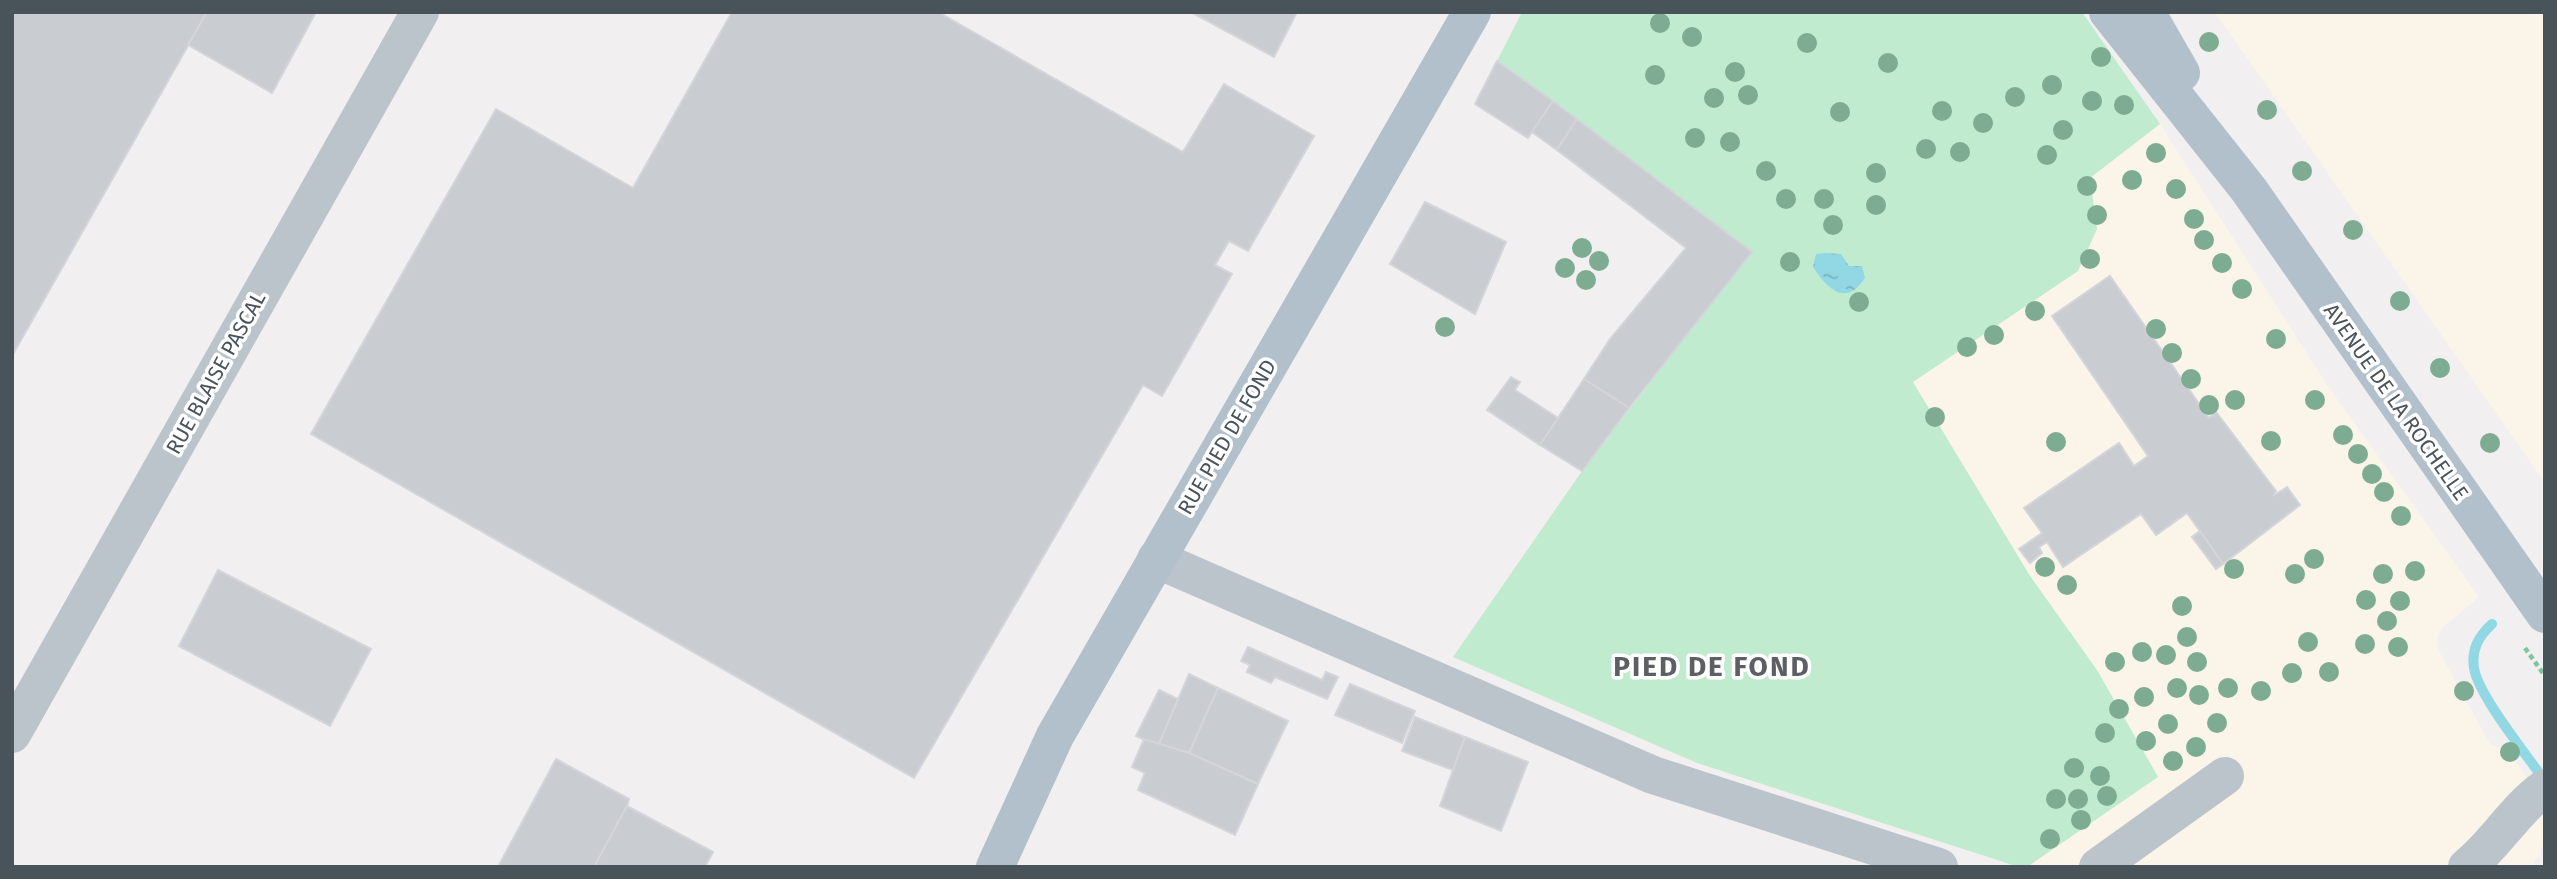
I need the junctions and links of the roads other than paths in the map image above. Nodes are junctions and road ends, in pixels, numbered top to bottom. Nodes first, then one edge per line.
1 (420, 12) edge
2 (1472, 12) edge
3 (2108, 12) edge
4 (2146, 12) edge
5 (2249, 190) junction
6 (1156, 559) junction
7 (2545, 614) edge
8 (12, 734) edge
9 (2225, 776) dead end
10 (2536, 794) edge
11 (995, 867) edge
12 (1938, 867) edge
13 (2098, 867) edge
14 (2467, 867) edge

1 - 8 street, RUE BLAISE PASCAL
2 - 6 main road, RUE PIED DE FOND
3 - 5 main road, AVENUE DE LA ROCHELLE
4 - 5 main road, AVENUE DE LA ROCHELLE
5 - 7 main road, AVENUE DE LA ROCHELLE
6 - 11 main road, RUE PIED DE FOND
6 - 12 street
9 - 13 street
10 - 14 street

